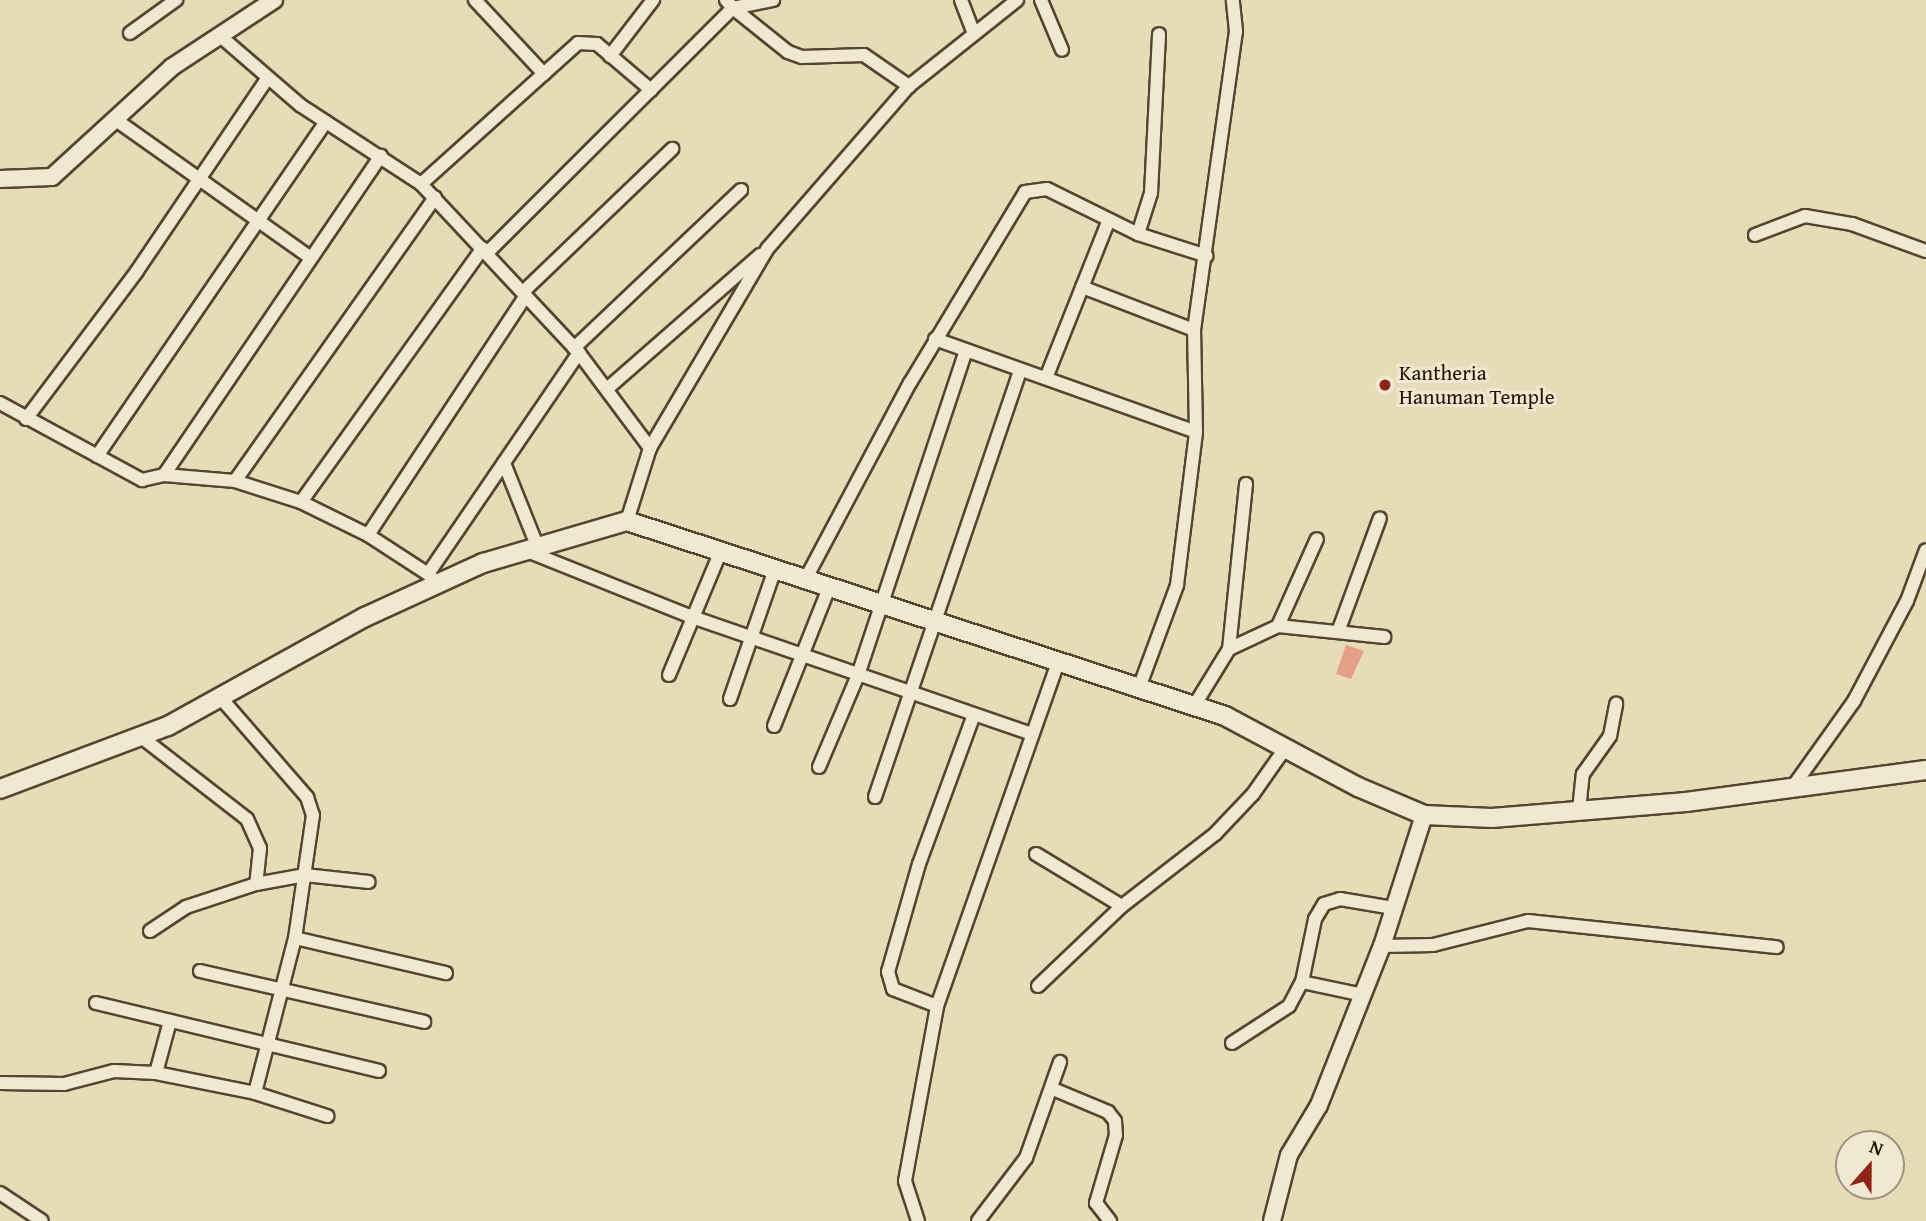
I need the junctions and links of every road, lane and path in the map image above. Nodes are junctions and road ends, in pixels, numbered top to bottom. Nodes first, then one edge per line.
1 (176, 0) edge
2 (274, 0) edge
3 (475, 0) edge
4 (653, 0) edge
5 (773, 0) edge
6 (961, 0) edge
7 (1017, 0) edge
8 (1041, 0) edge
9 (1233, 0) edge
10 (730, 4) edge
11 (130, 33) dead end
12 (974, 34) junction
13 (1159, 34) dead end
14 (219, 35) junction
15 (1062, 50) dead end
16 (611, 56) junction
17 (544, 74) junction
18 (267, 79) junction
19 (908, 86) junction
20 (651, 90) junction
21 (116, 120) junction
22 (326, 122) junction
23 (672, 149) dead end
24 (381, 156) junction
25 (0, 179) edge
26 (201, 179) junction
27 (421, 184) junction
28 (741, 190) dead end
29 (435, 197) junction
30 (259, 219) junction
31 (1109, 220) junction
32 (1138, 234) junction
33 (1755, 235) dead end
34 (768, 248) junction
35 (485, 250) junction
36 (1926, 251) edge
37 (1207, 256) junction
38 (311, 258) junction
39 (1082, 287) junction
40 (524, 294) junction
41 (1194, 330) junction
42 (935, 339) junction
43 (966, 350) junction
44 (577, 351) junction
45 (1020, 371) junction
46 (1046, 378) junction
47 (608, 388) junction
48 (0, 402) edge
49 (26, 419) junction
50 (1196, 432) junction
51 (650, 448) junction
52 (97, 456) junction
53 (504, 463) junction
54 (164, 475) junction
55 (235, 481) junction
56 (1246, 484) dead end
57 (301, 502) junction
58 (1380, 518) dead end
59 (628, 521) junction
60 (368, 535) junction
61 (1317, 539) dead end
62 (532, 549) junction
63 (1926, 550) edge
64 (720, 553) junction
65 (774, 572) junction
66 (433, 579) junction
67 (804, 582) junction
68 (828, 590) junction
69 (882, 608) junction
70 (692, 617) junction
71 (935, 624) junction
72 (1278, 626) junction
73 (1338, 632) junction
74 (750, 637) junction
75 (1384, 637) dead end
76 (1229, 649) junction
77 (803, 656) junction
78 (1058, 663) junction
79 (669, 675) dead end
80 (858, 675) junction
81 (1139, 688) junction
82 (911, 694) junction
83 (220, 697) junction
84 (730, 699) dead end
85 (1616, 704) dead end
86 (1194, 706) junction
87 (973, 717) junction
88 (774, 726) dead end
89 (1032, 734) junction
90 (140, 736) junction
91 (1286, 747) junction
92 (819, 766) dead end
93 (1926, 770) edge
94 (1792, 788) junction
95 (0, 789) edge
96 (875, 797) dead end
97 (1579, 810) junction
98 (1424, 815) junction
99 (1037, 854) dead end
100 (305, 875) junction
101 (369, 881) dead end
102 (256, 884) junction
103 (1122, 906) junction
104 (1393, 908) junction
105 (150, 931) dead end
106 (295, 938) junction
107 (1382, 946) junction
108 (1777, 947) dead end
109 (200, 971) dead end
110 (446, 973) dead end
111 (1302, 982) junction
112 (1038, 986) dead end
113 (282, 988) junction
114 (1363, 995) junction
115 (96, 1003) dead end
116 (937, 1006) junction
117 (170, 1021) junction
118 (424, 1022) dead end
119 (1232, 1043) dead end
120 (268, 1046) junction
121 (1060, 1062) dead end
122 (379, 1071) dead end
123 (156, 1073) junction
124 (0, 1083) edge
125 (1053, 1089) junction
126 (255, 1093) junction
127 (327, 1116) dead end
128 (0, 1194) edge
129 (38, 1220) edge
130 (918, 1221) edge
131 (978, 1221) edge
132 (1110, 1221) edge
133 (1272, 1221) edge

1 - 11 street
2 - 14 street
3 - 17 street
4 - 16 street
5 - 10 street
6 - 12 street
7 - 12 street
8 - 15 street
9 - 37 street
10 - 19 street
10 - 20 street
12 - 19 street
13 - 32 street
14 - 18 street
14 - 21 street
16 - 17 street
16 - 20 street
17 - 27 street
18 - 22 street
18 - 26 street
19 - 34 street
20 - 35 street
21 - 25 street
21 - 26 street
22 - 24 street
22 - 30 street
23 - 40 street
24 - 27 street
24 - 38 street
26 - 30 street
26 - 49 street
27 - 29 street
28 - 44 street
29 - 35 street
29 - 55 street
30 - 38 street
30 - 52 street
31 - 32 street
31 - 39 street
31 - 42 street
32 - 37 street
33 - 36 street
34 - 47 street
34 - 51 street
35 - 40 street
35 - 57 street
37 - 41 street
38 - 54 street
39 - 41 street
39 - 46 street
40 - 44 street
40 - 60 street
41 - 50 street
42 - 43 street
42 - 67 street
43 - 45 street
43 - 69 street
44 - 47 street
44 - 53 street
45 - 46 street
45 - 71 street
46 - 50 street
47 - 51 street
48 - 49 street
49 - 52 street
50 - 81 street
51 - 59 street
52 - 54 street
53 - 62 street
53 - 66 street
54 - 55 street
55 - 57 street
56 - 76 street
57 - 60 street
58 - 73 street
59 - 62 main road
59 - 64 main road
60 - 66 street
61 - 72 street
62 - 66 main road
62 - 70 street
63 - 94 street
64 - 65 main road
64 - 70 street
65 - 67 main road
65 - 74 street
66 - 83 main road
67 - 68 main road
68 - 69 main road
68 - 77 street
69 - 71 main road
69 - 80 street
70 - 74 street
70 - 79 street
71 - 78 main road
71 - 82 street
72 - 73 street
72 - 76 street
73 - 75 street
74 - 77 street
74 - 84 street
76 - 86 street
77 - 80 street
77 - 88 street
78 - 81 main road
78 - 89 street
80 - 82 street
80 - 92 street
81 - 86 main road
82 - 87 street
82 - 96 street
83 - 90 main road
83 - 100 street
85 - 97 street
86 - 91 main road
87 - 89 street
87 - 116 street
89 - 116 street
90 - 95 main road
90 - 102 street
91 - 98 main road
91 - 103 street
93 - 94 main road
94 - 97 main road
97 - 98 main road
98 - 104 street
99 - 103 street
100 - 101 street
100 - 102 street
100 - 106 street
102 - 105 street
103 - 112 street
104 - 107 street
104 - 111 street
106 - 110 street
106 - 113 street
107 - 108 street
107 - 114 street
109 - 113 street
111 - 114 street
111 - 119 street
113 - 118 street
113 - 120 street
114 - 133 street
115 - 117 street
116 - 130 street
117 - 120 street
117 - 123 street
120 - 122 street
120 - 126 street
121 - 125 street
123 - 124 street
123 - 126 street
125 - 131 street
125 - 132 street
126 - 127 street
128 - 129 street

